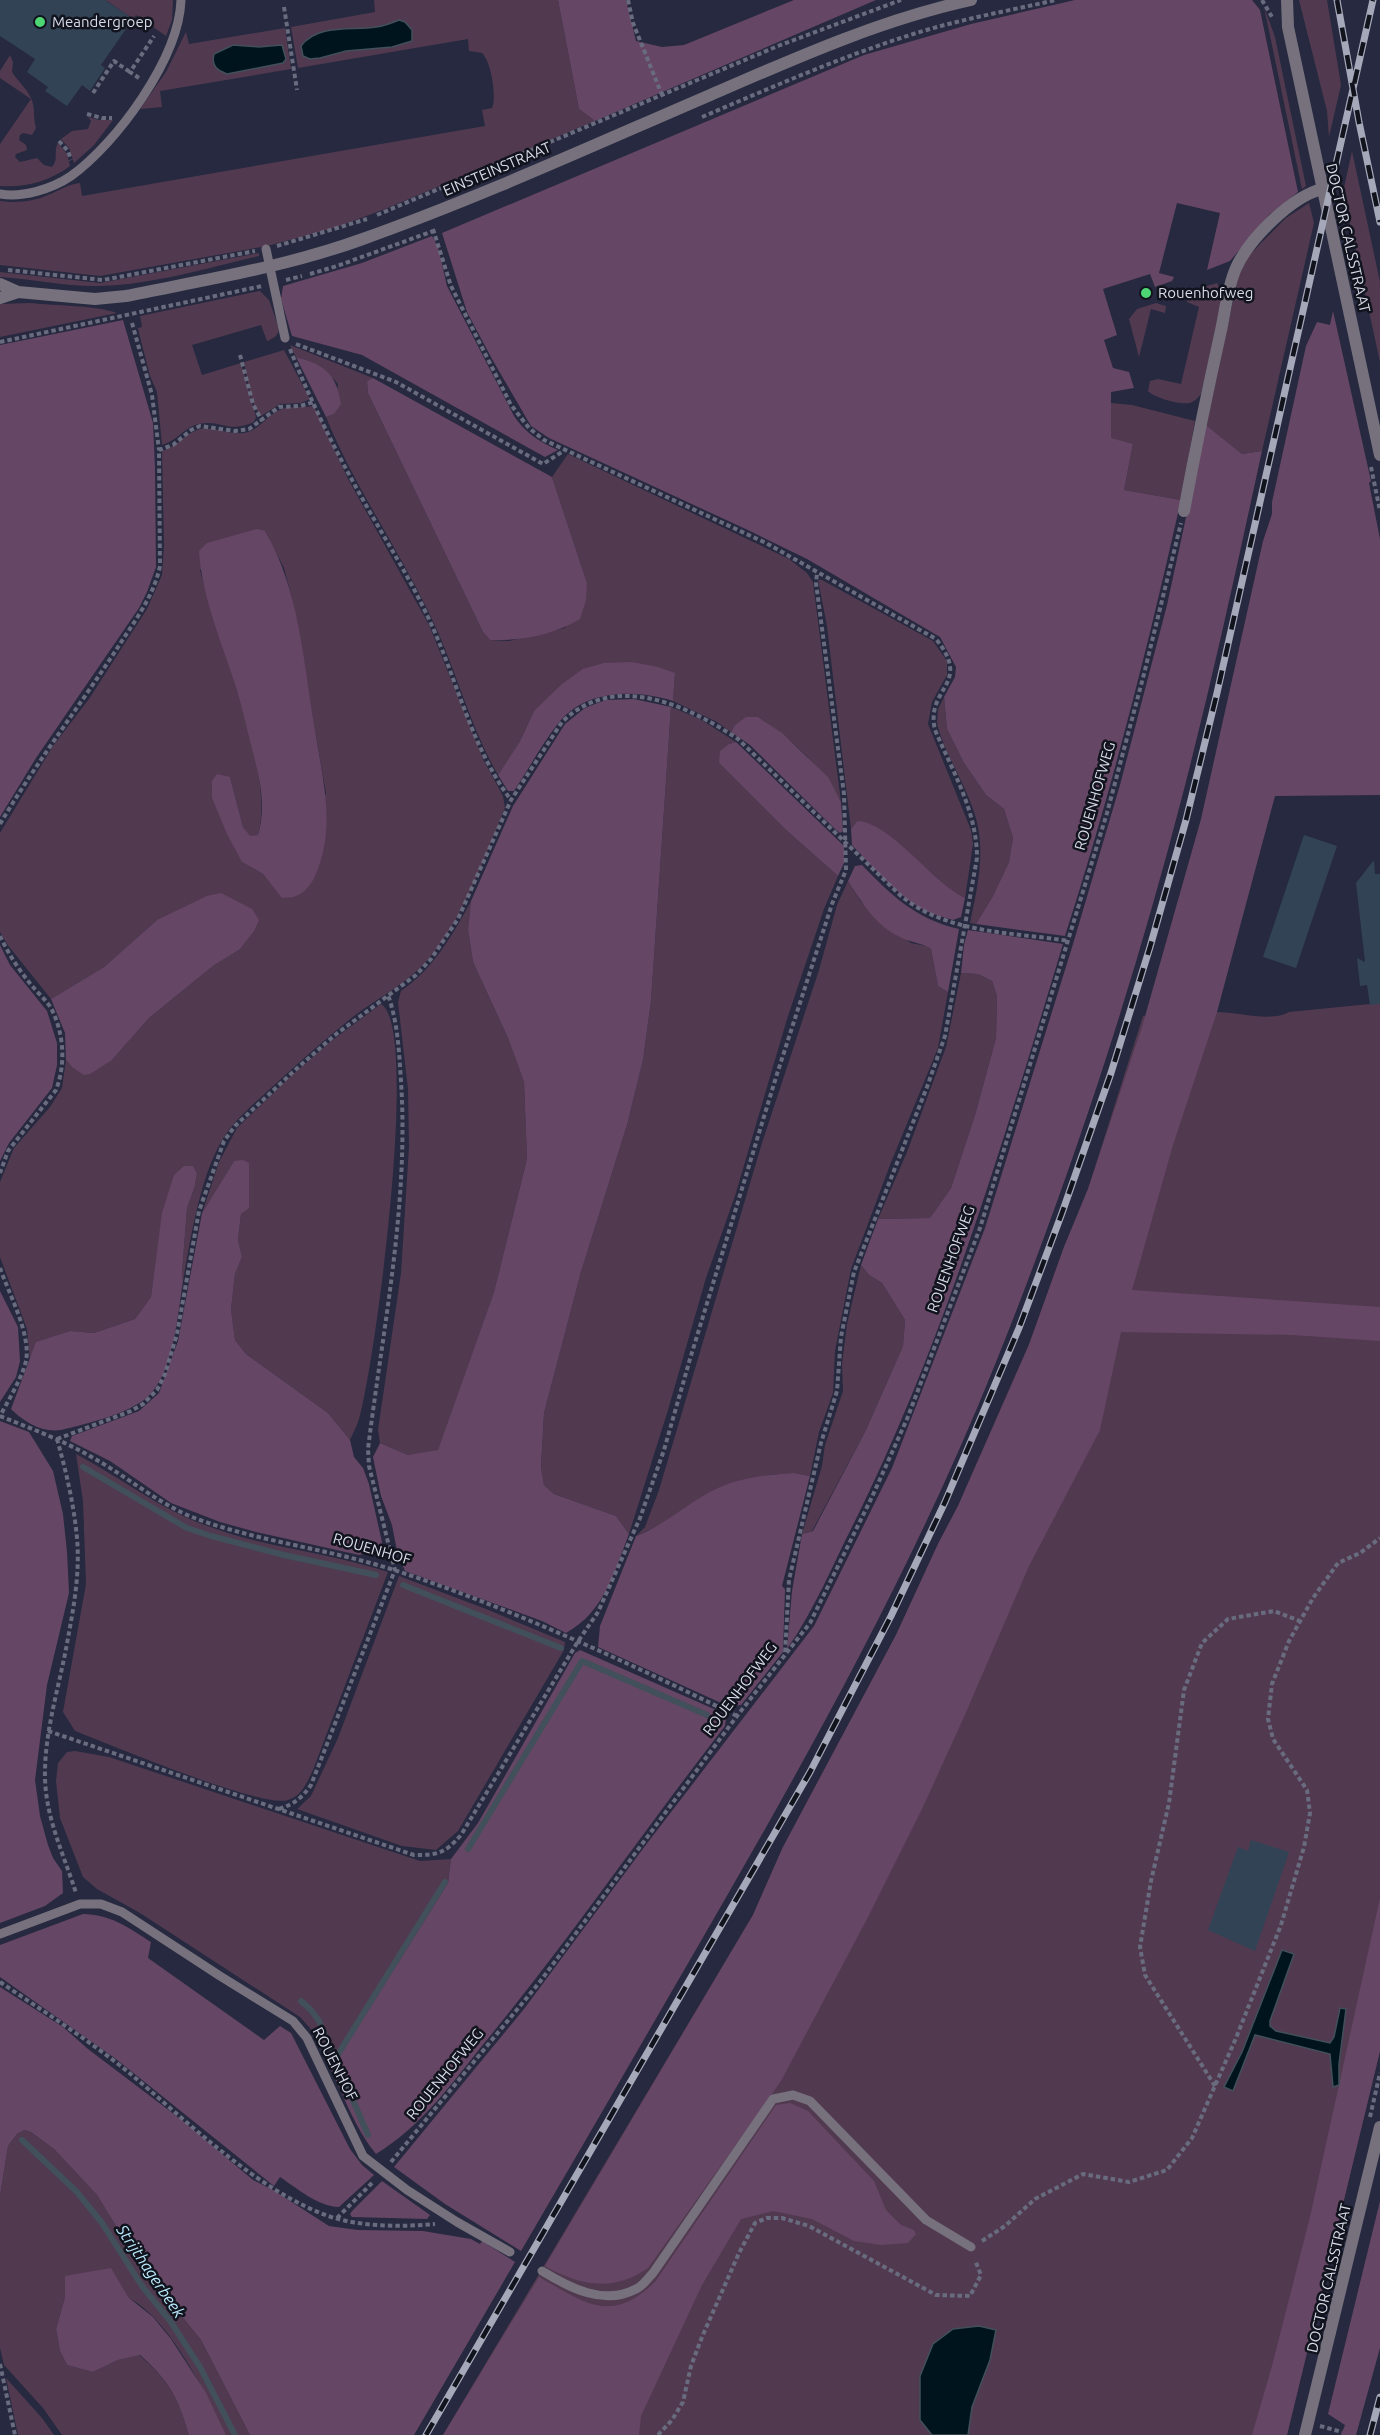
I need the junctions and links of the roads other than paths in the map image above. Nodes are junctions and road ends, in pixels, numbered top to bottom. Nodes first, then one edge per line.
1 (181, 0) edge
2 (971, 0) edge
3 (1276, 0) edge
4 (1287, 0) edge
5 (1288, 27) junction
6 (1322, 189) junction
7 (0, 194) edge
8 (266, 249) road end
9 (269, 266) junction
10 (0, 284) edge
11 (18, 292) junction
12 (0, 298) edge
13 (285, 338) dead end
14 (1380, 455) edge
15 (1184, 511) road end
16 (0, 1934) edge
17 (1380, 2127) edge
18 (971, 2247) road end
19 (510, 2252) dead end
20 (542, 2271) dead end
21 (1307, 2429) edge

1 - 7 lane
2 - 9 street, EINSTEINSTRAAT
3 - 5 street, DOCTOR CALSSTRAAT
4 - 5 street, DOCTOR CALSSTRAAT
5 - 6 street, DOCTOR CALSSTRAAT
6 - 14 street, DOCTOR CALSSTRAAT
6 - 15 street
8 - 9 lane
9 - 11 street, EINSTEINSTRAAT
9 - 13 lane
10 - 11 street, EINSTEINSTRAAT
11 - 12 street, EINSTEINSTRAAT
16 - 19 lane, ROUENHOF
17 - 21 street, DOCTOR CALSSTRAAT
18 - 20 lane

